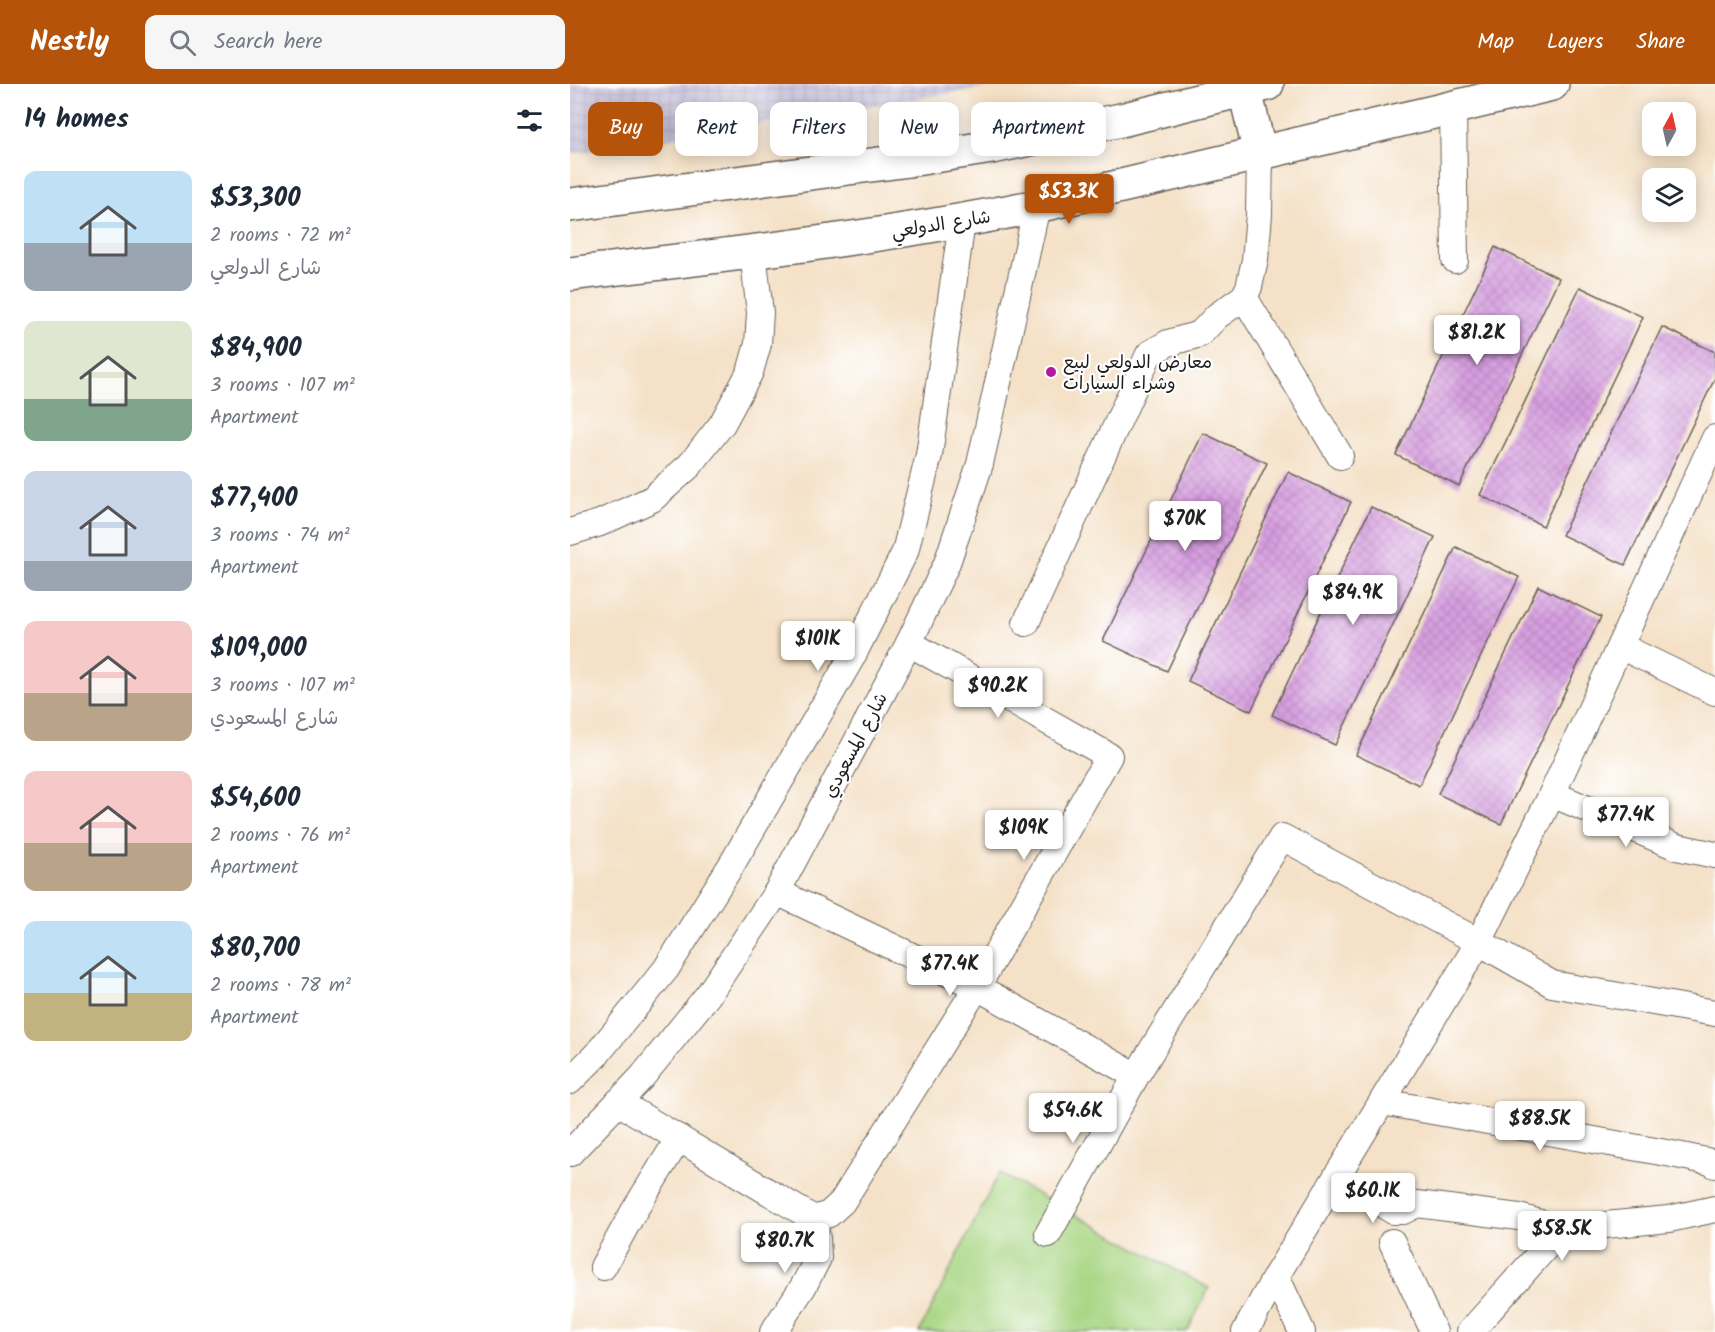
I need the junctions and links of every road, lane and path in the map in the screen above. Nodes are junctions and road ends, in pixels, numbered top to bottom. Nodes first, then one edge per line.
1 (1552, 84) edge
2 (1256, 87) edge
3 (1453, 107) junction
4 (1260, 153) junction
5 (570, 205) edge
6 (1037, 206) junction
7 (962, 222) junction
8 (753, 252) junction
9 (1455, 260) dead end
10 (570, 274) edge
11 (1244, 297) junction
12 (1715, 438) edge
13 (1340, 456) dead end
14 (570, 532) edge
15 (1026, 622) dead end
16 (909, 643) junction
17 (1620, 646) junction
18 (1715, 692) edge
19 (1552, 794) junction
20 (1715, 855) edge
21 (777, 892) junction
22 (1479, 942) junction
23 (977, 987) junction
24 (1715, 1013) edge
25 (1136, 1076) junction
26 (570, 1081) edge
27 (618, 1102) junction
28 (1382, 1102) junction
29 (680, 1138) junction
30 (570, 1153) edge
31 (1715, 1165) edge
32 (1337, 1175) junction
33 (1715, 1209) edge
34 (814, 1219) junction
35 (1562, 1229) junction
36 (1048, 1233) dead end
37 (1392, 1242) dead end
38 (603, 1267) dead end
39 (1276, 1276) junction
40 (773, 1332) edge
41 (1245, 1332) edge
42 (1302, 1332) edge
43 (1434, 1332) edge
44 (1470, 1332) edge

1 - 3 main road, شارع الدولعي
2 - 4 main road
2 - 5 main road
3 - 4 main road, شارع الدولعي
3 - 9 street
4 - 6 main road, شارع الدولعي
4 - 11 street
6 - 7 main road, شارع الدولعي
6 - 16 street, شارع المسعودي
7 - 8 main road, شارع الدولعي
7 - 26 street
8 - 10 main road, شارع الدولعي
8 - 14 street
11 - 13 street
11 - 15 street
12 - 17 street
16 - 21 street, شارع المسعودي
16 - 23 street
17 - 18 street
17 - 19 street
19 - 20 street
19 - 22 street
21 - 23 street
21 - 27 street, شارع المسعودي
22 - 24 street
22 - 25 street
22 - 28 street
23 - 25 street
23 - 34 street
25 - 36 street
27 - 29 street
27 - 30 street, شارع المسعودي
28 - 31 street
28 - 32 street
29 - 34 street
29 - 38 street
32 - 35 street
32 - 39 street
33 - 35 street
34 - 40 street
35 - 44 street
37 - 43 street
39 - 41 street
39 - 42 street

